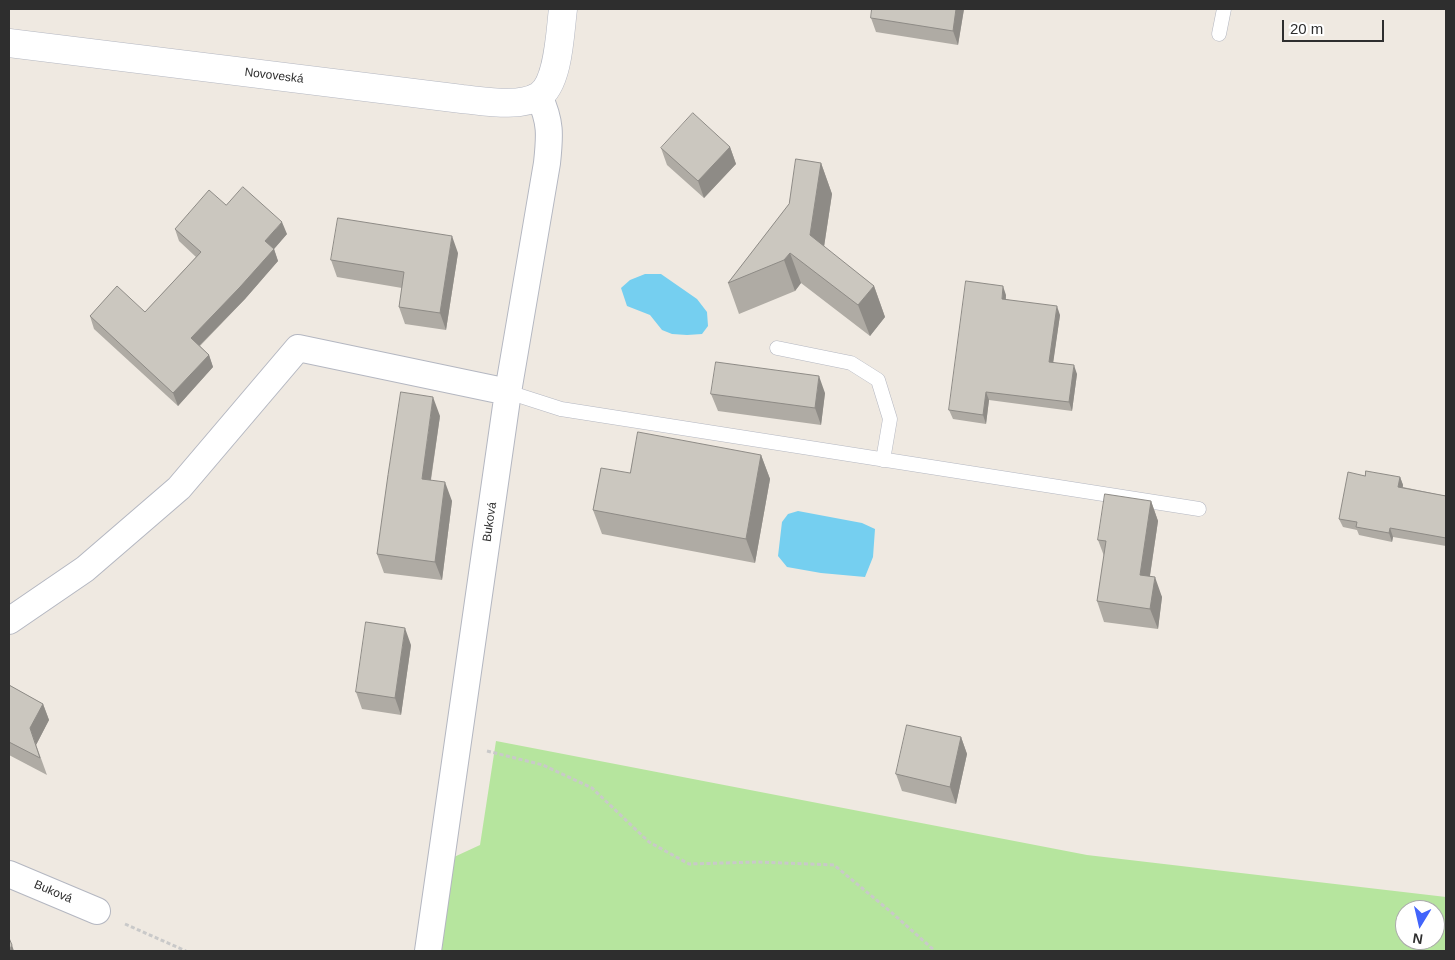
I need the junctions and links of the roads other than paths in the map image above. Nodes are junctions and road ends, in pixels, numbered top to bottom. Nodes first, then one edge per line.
1 (563, 9) edge
2 (1224, 9) edge
3 (1219, 34) dead end
4 (9, 43) edge
5 (539, 96) junction
6 (777, 348) dead end
7 (508, 392) junction
8 (883, 460) junction
9 (1199, 509) dead end
10 (9, 621) edge
11 (9, 874) edge
12 (97, 911) road end
13 (428, 951) edge

1 - 5 street
2 - 3 lane
4 - 5 street, Novoveská
5 - 7 street, Buková
6 - 8 lane
7 - 8 lane
7 - 10 street
7 - 13 street, Buková
8 - 9 lane
11 - 12 street, Buková

